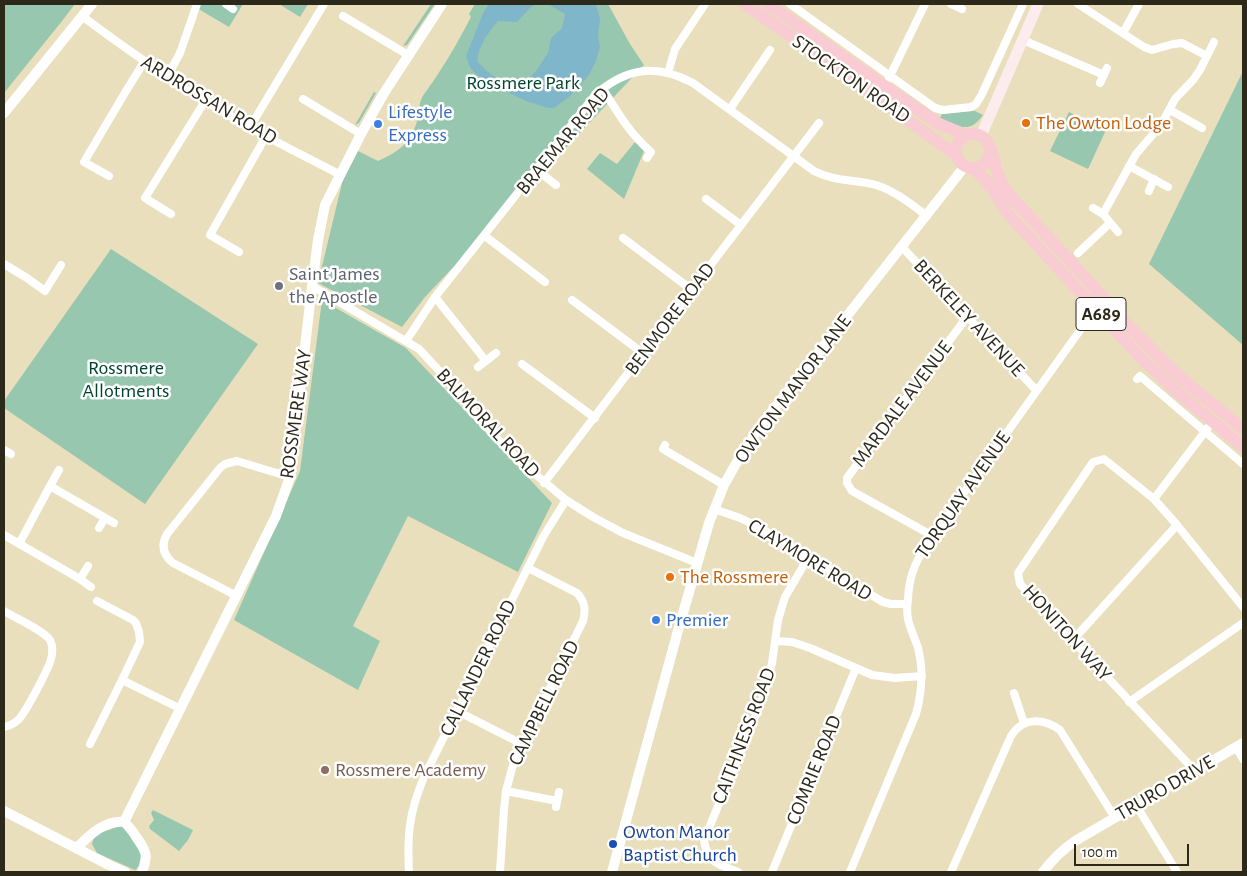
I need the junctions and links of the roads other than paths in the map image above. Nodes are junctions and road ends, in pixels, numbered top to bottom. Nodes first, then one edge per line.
1 (92, 4) edge
2 (197, 4) edge
3 (226, 4) edge
4 (324, 4) edge
5 (442, 4) edge
6 (705, 4) edge
7 (745, 4) edge
8 (768, 4) edge
9 (790, 4) edge
10 (925, 4) edge
11 (951, 4) edge
12 (1022, 4) edge
13 (1038, 4) edge
14 (1078, 4) edge
15 (1139, 4) edge
16 (233, 8) dead end
17 (962, 9) dead end
18 (82, 16) junction
19 (343, 16) dead end
20 (1123, 33) junction
21 (1022, 40) junction
22 (1214, 42) dead end
23 (770, 50) dead end
24 (408, 55) junction
25 (1206, 56) junction
26 (144, 62) junction
27 (668, 73) junction
28 (1104, 75) dead end
29 (167, 77) junction
30 (887, 81) junction
31 (603, 89) junction
32 (303, 99) dead end
33 (205, 101) junction
34 (730, 109) junction
35 (1170, 110) junction
36 (4, 113) edge
37 (819, 123) dead end
38 (250, 127) junction
39 (1202, 128) dead end
40 (361, 134) junction
41 (968, 134) junction
42 (266, 136) junction
43 (981, 136) junction
44 (991, 151) junction
45 (651, 153) dead end
46 (795, 156) junction
47 (957, 156) junction
48 (1129, 166) junction
49 (970, 167) junction
50 (537, 170) junction
51 (341, 175) junction
52 (109, 176) dead end
53 (1154, 179) junction
54 (556, 185) dead end
55 (1168, 187) dead end
56 (1148, 191) dead end
57 (706, 199) dead end
58 (1093, 208) dead end
59 (171, 214) dead end
60 (1103, 214) junction
61 (927, 216) junction
62 (1110, 223) junction
63 (741, 225) junction
64 (1118, 232) dead end
65 (485, 236) junction
66 (623, 238) dead end
67 (902, 247) junction
68 (239, 252) dead end
69 (1078, 254) dead end
70 (4, 264) edge
71 (61, 265) dead end
72 (545, 282) dead end
73 (312, 286) junction
74 (692, 290) junction
75 (435, 297) junction
76 (572, 300) dead end
77 (1096, 308) junction
78 (967, 317) junction
79 (406, 341) junction
80 (496, 353) dead end
81 (644, 354) junction
82 (486, 361) junction
83 (522, 364) dead end
84 (478, 368) dead end
85 (1137, 379) dead end
86 (1036, 390) junction
87 (595, 418) junction
88 (1209, 426) junction
89 (1243, 428) edge
90 (665, 445) dead end
91 (1243, 447) edge
92 (1243, 464) edge
93 (59, 470) dead end
94 (290, 477) junction
95 (544, 483) junction
96 (50, 486) junction
97 (724, 486) junction
98 (1154, 499) junction
99 (566, 500) junction
100 (714, 509) junction
101 (105, 518) junction
102 (114, 523) dead end
103 (1177, 525) junction
104 (99, 528) dead end
105 (4, 535) edge
106 (933, 536) junction
107 (18, 544) junction
108 (808, 558) junction
109 (697, 564) junction
110 (88, 566) dead end
111 (528, 568) junction
112 (80, 579) junction
113 (91, 587) dead end
114 (237, 596) junction
115 (97, 601) dead end
116 (907, 604) junction
117 (1243, 607) edge
118 (4, 611) edge
119 (1243, 622) edge
120 (1073, 640) junction
121 (776, 641) junction
122 (856, 668) junction
123 (922, 676) junction
124 (122, 680) junction
125 (1014, 693) dead end
126 (1130, 702) junction
127 (181, 709) junction
128 (456, 711) junction
129 (1024, 723) junction
130 (4, 727) edge
131 (90, 744) dead end
132 (522, 744) junction
133 (1239, 745) edge
134 (1243, 759) edge
135 (1195, 771) junction
136 (506, 791) junction
137 (559, 792) dead end
138 (1136, 805) junction
139 (4, 811) edge
140 (1115, 818) junction
141 (124, 822) junction
142 (77, 848) junction
143 (125, 872) edge
144 (142, 872) edge
145 (409, 872) edge
146 (500, 872) edge
147 (612, 872) edge
148 (738, 872) edge
149 (772, 872) edge
150 (850, 872) edge
151 (951, 872) edge
152 (1043, 872) edge
153 (1176, 872) edge

1 - 18 street
2 - 29 street
3 - 16 street
4 - 38 street
5 - 24 street, ROSSMERE WAY
6 - 27 street
7 - 47 highway, STOCKTON ROAD
8 - 30 highway, STOCKTON ROAD
9 - 30 street, STOCKTON ROAD
10 - 30 street
11 - 17 street
12 - 30 street, STOCKTON ROAD
13 - 21 main road
14 - 20 street
15 - 20 street
18 - 26 street, ARDROSSAN ROAD
18 - 36 street
19 - 24 street
20 - 25 street
21 - 28 street
21 - 43 main road
22 - 25 street
23 - 34 street
24 - 40 street, ROSSMERE WAY
25 - 35 street
26 - 29 street, ARDROSSAN ROAD
26 - 52 street
27 - 31 street, BRAEMAR ROAD
27 - 34 street, BRAEMAR ROAD
29 - 33 street, ARDROSSAN ROAD
30 - 41 highway, STOCKTON ROAD
31 - 45 street
31 - 50 street, BRAEMAR ROAD
32 - 40 street
33 - 38 street, ARDROSSAN ROAD
33 - 59 street
34 - 46 street, BRAEMAR ROAD
35 - 39 street
35 - 48 street
37 - 46 street, BENMORE ROAD
38 - 42 street, ARDROSSAN ROAD
40 - 51 street, ROSSMERE WAY
41 - 43 highway
41 - 47 highway
42 - 51 street, ARDROSSAN ROAD
42 - 68 street
43 - 44 highway
44 - 49 highway
44 - 89 highway, A689
46 - 61 street, BRAEMAR ROAD
46 - 63 street, BENMORE ROAD
47 - 49 highway
48 - 53 street
48 - 60 street
49 - 61 street, OWTON MANOR LANE
49 - 77 highway, A689
50 - 54 street
50 - 65 street, BRAEMAR ROAD
51 - 73 street, ROSSMERE WAY
53 - 55 street
53 - 56 street
57 - 63 street
58 - 60 street
60 - 62 street
61 - 67 street, OWTON MANOR LANE
62 - 64 street
62 - 69 street
63 - 74 street, BENMORE ROAD
65 - 72 street
65 - 75 street, BRAEMAR ROAD
66 - 74 street
67 - 78 street, BERKELEY AVENUE
67 - 97 street, OWTON MANOR LANE
70 - 71 street
73 - 79 street, BALMORAL ROAD
73 - 94 street, ROSSMERE WAY
74 - 81 street, BENMORE ROAD
75 - 79 street, BRAEMAR ROAD
75 - 82 street
76 - 81 street
77 - 86 street, TORQUAY AVENUE
77 - 88 highway, A689
78 - 86 street, BERKELEY AVENUE
78 - 106 street, MARDALE AVENUE
79 - 95 street, BALMORAL ROAD
80 - 82 street
81 - 87 street, BENMORE ROAD
82 - 84 street
83 - 87 street
85 - 88 street
86 - 106 street, TORQUAY AVENUE
87 - 95 street, BENMORE ROAD
88 - 91 highway, A689
88 - 92 street
88 - 98 street
90 - 97 street
93 - 96 street
94 - 114 street, ROSSMERE WAY
94 - 114 street
95 - 99 street, BALMORAL ROAD
96 - 101 street
96 - 107 street
97 - 100 street, OWTON MANOR LANE
98 - 103 street, HONITON WAY
98 - 120 street, HONITON WAY
99 - 109 street, BALMORAL ROAD
99 - 111 street, CALLANDER ROAD
100 - 108 street, CLAYMORE ROAD
100 - 109 street, OWTON MANOR LANE
101 - 102 street
101 - 104 street
103 - 117 street, HONITON WAY
103 - 120 street
105 - 107 street
106 - 116 street, TORQUAY AVENUE
107 - 112 street
108 - 116 street, CLAYMORE ROAD
108 - 121 street, CAITHNESS ROAD
109 - 147 street, OWTON MANOR LANE
110 - 112 street
111 - 128 street, CALLANDER ROAD
111 - 132 street, CAMPBELL ROAD
112 - 113 street
114 - 127 street, ROSSMERE WAY
115 - 124 street
116 - 123 street, TORQUAY AVENUE
118 - 130 street
119 - 126 street
120 - 126 street, HONITON WAY
121 - 122 street
121 - 148 street, CAITHNESS ROAD
122 - 123 street
122 - 149 street, COMRIE ROAD
123 - 150 street, TORQUAY AVENUE
124 - 127 street
124 - 131 street
125 - 129 street
126 - 135 street, HONITON WAY
127 - 141 street, ROSSMERE WAY
128 - 132 street
128 - 145 street, CALLANDER ROAD
129 - 140 street
129 - 151 street
132 - 136 street, CAMPBELL ROAD
133 - 134 street
133 - 135 street, TRURO DRIVE
135 - 138 street, TRURO DRIVE
136 - 137 street
136 - 146 street, CAMPBELL ROAD
138 - 140 street, TRURO DRIVE
138 - 153 street
139 - 142 street
140 - 152 street, TRURO DRIVE
141 - 142 street
141 - 144 street
142 - 143 street

